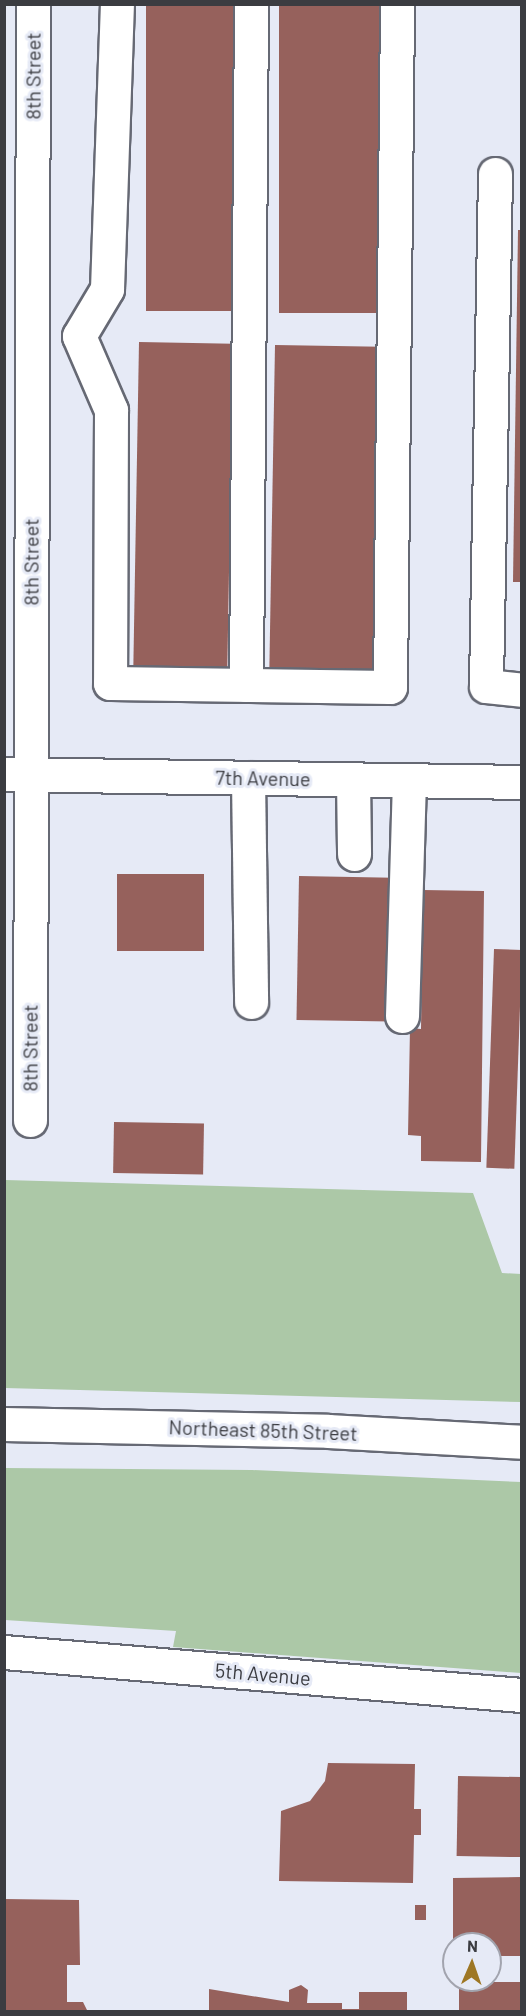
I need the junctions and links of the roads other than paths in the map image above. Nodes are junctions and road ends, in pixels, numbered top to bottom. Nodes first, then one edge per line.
1 (33, 4) edge
2 (117, 4) edge
3 (251, 4) edge
4 (397, 4) edge
5 (495, 174) dead end
6 (19, 336) edge
7 (79, 336) junction
8 (246, 686) junction
9 (522, 690) edge
10 (17, 774) edge
11 (248, 778) junction
12 (353, 779) junction
13 (409, 780) junction
14 (522, 782) edge
15 (354, 854) dead end
16 (17, 858) edge
17 (17, 899) edge
18 (251, 1002) dead end
19 (402, 1016) dead end
20 (21, 1099) edge
21 (4, 1424) edge
22 (522, 1442) edge
23 (4, 1653) edge
24 (522, 1695) edge

1 - 6 street, 8th Street
2 - 7 street
3 - 8 street
4 - 8 street
5 - 9 street
6 - 7 street
6 - 10 street, 8th Street
7 - 8 street
10 - 11 street, 7th Avenue
10 - 16 street, 8th Street
11 - 12 street, 7th Avenue
11 - 18 street
12 - 13 street, 7th Avenue
12 - 15 street
13 - 14 street, 7th Avenue
13 - 19 street
16 - 17 street, 8th Street
17 - 20 street, 8th Street
21 - 22 street, Northeast 85th Street
23 - 24 street, 5th Avenue

